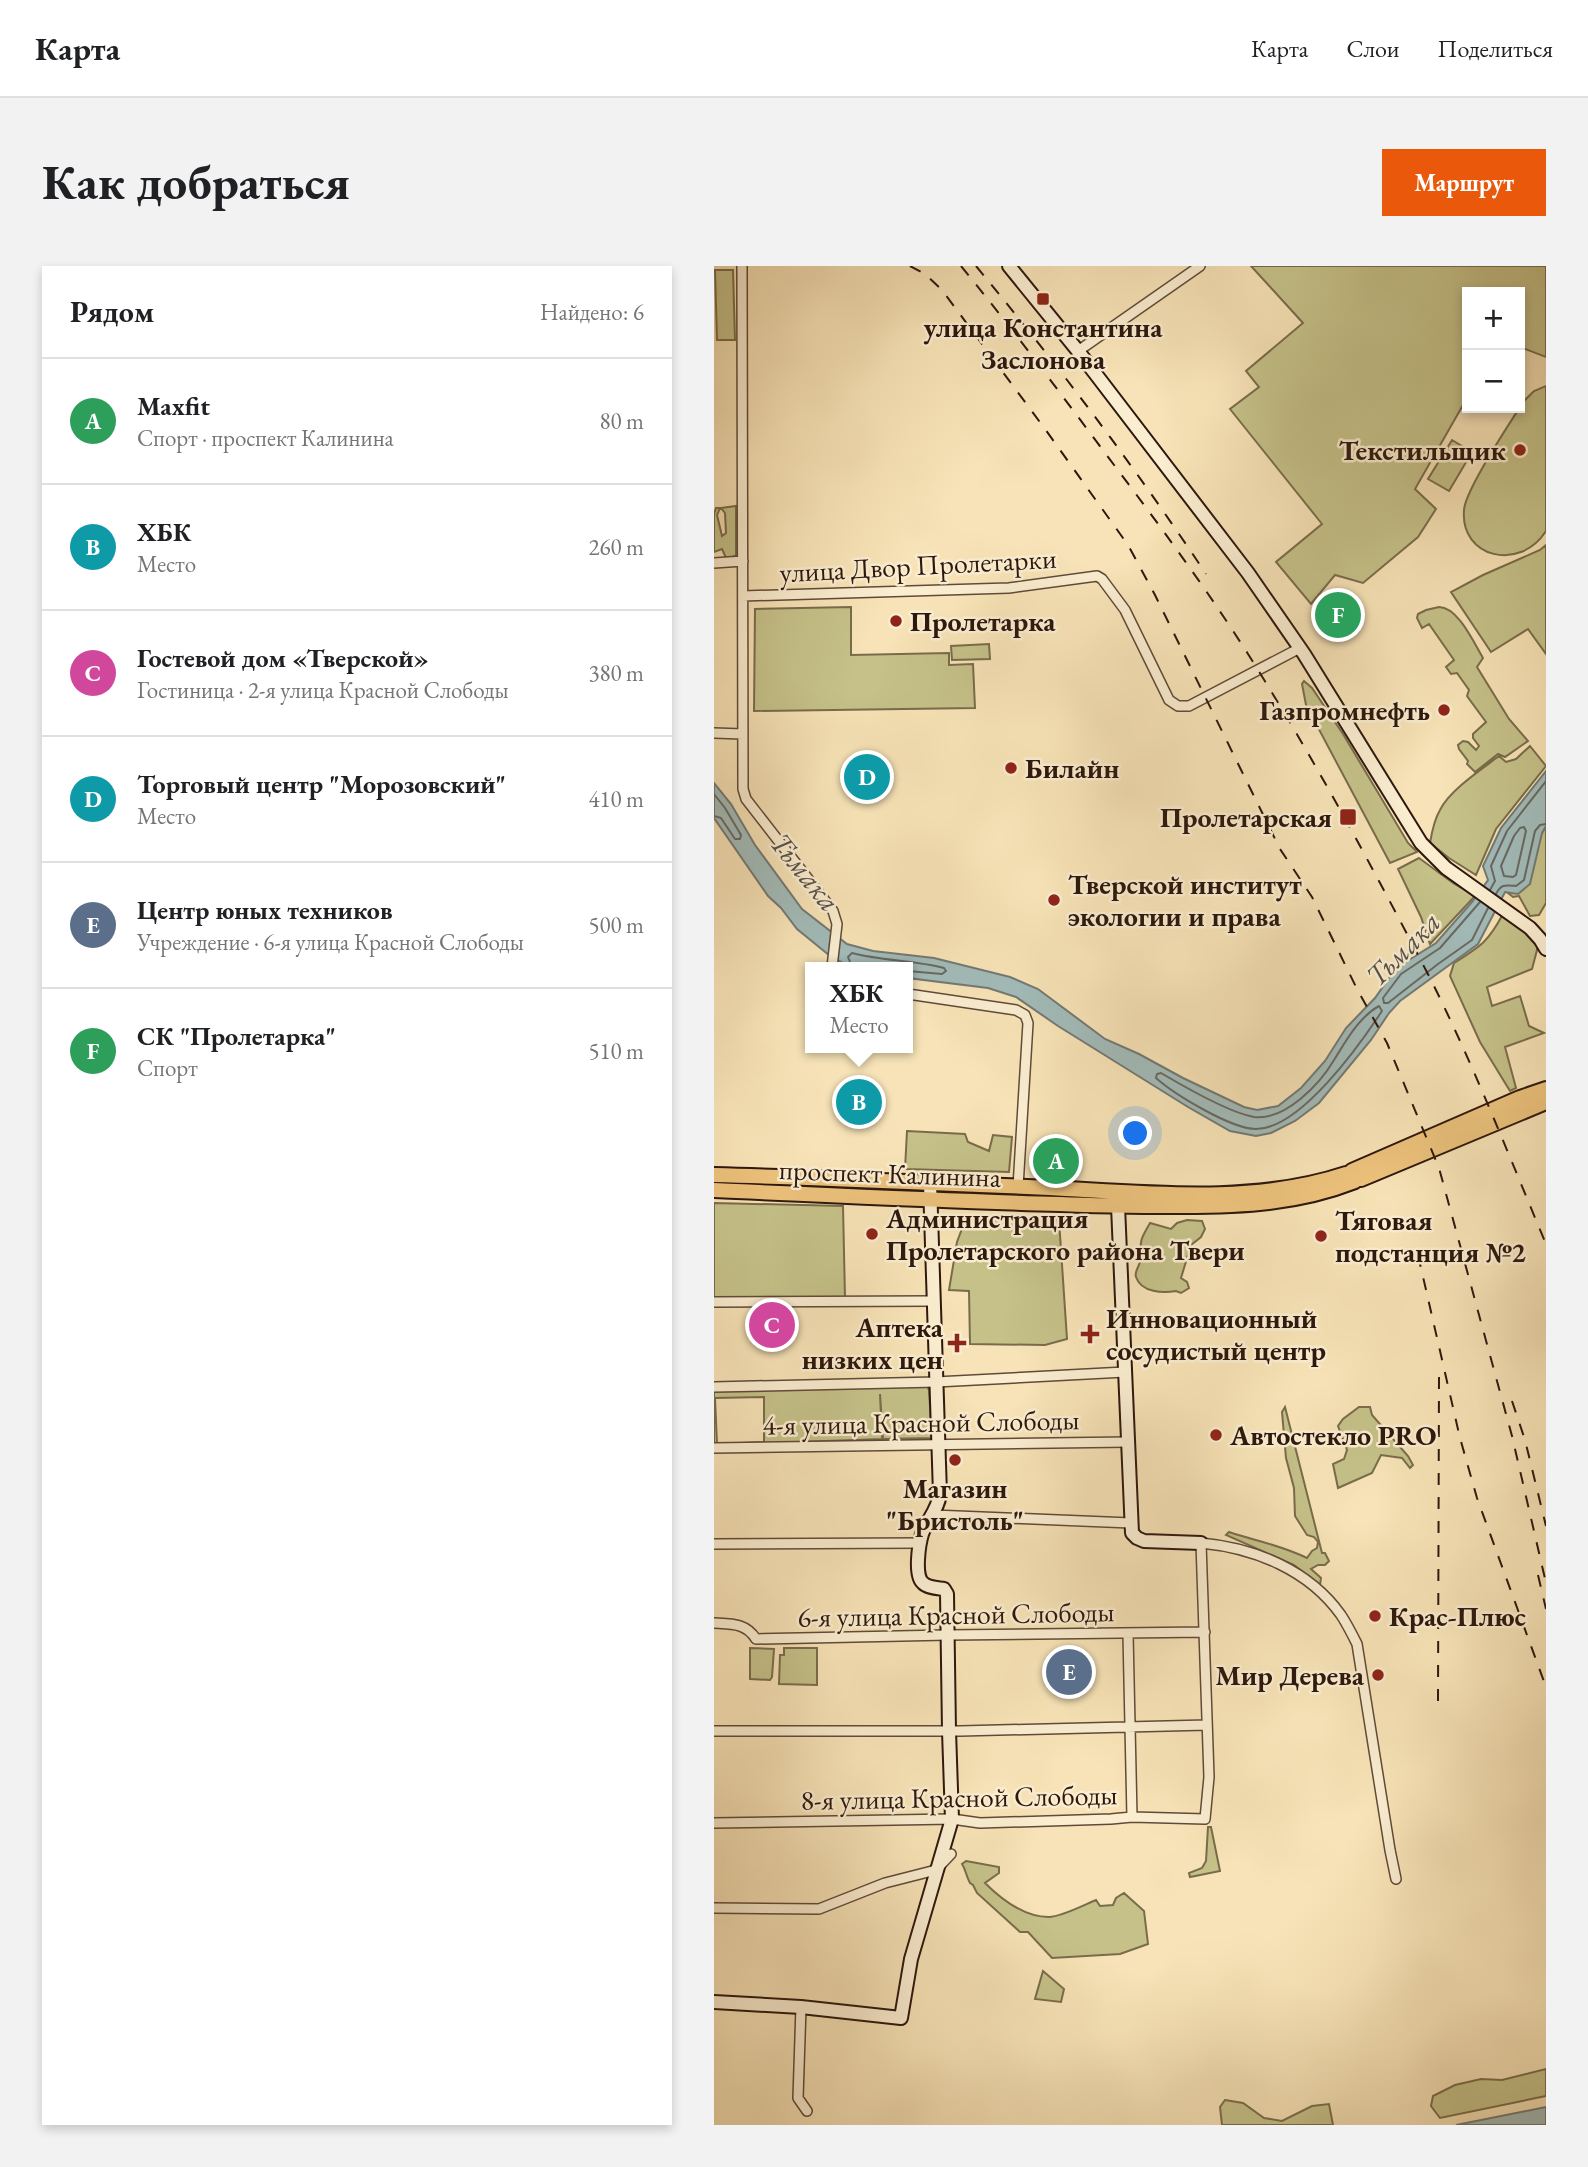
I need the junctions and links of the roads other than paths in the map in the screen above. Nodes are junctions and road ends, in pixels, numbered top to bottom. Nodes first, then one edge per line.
1 (743, 266) edge
2 (1009, 266) edge
3 (1200, 266) edge
4 (1079, 351) junction
5 (743, 561) junction
6 (714, 563) edge
7 (743, 596) junction
8 (1300, 648) junction
9 (714, 733) edge
10 (743, 734) junction
11 (1546, 949) edge
12 (833, 962) edge
13 (913, 995) edge
14 (1546, 1077) edge
15 (1520, 1098) junction
16 (1545, 1100) edge
17 (1476, 1125) junction
18 (714, 1175) edge
19 (1354, 1176) junction
20 (812, 1178) junction
21 (930, 1183) junction
22 (1018, 1187) junction
23 (714, 1190) edge
24 (1127, 1192) junction
25 (801, 1194) junction
26 (930, 1200) junction
27 (1007, 1203) junction
28 (1118, 1206) junction
29 (934, 1301) junction
30 (714, 1302) edge
31 (1125, 1372) junction
32 (936, 1382) junction
33 (714, 1387) edge
34 (1128, 1442) junction
35 (938, 1444) junction
36 (714, 1448) edge
37 (933, 1515) junction
38 (1131, 1523) junction
39 (920, 1543) junction
40 (1201, 1543) junction
41 (714, 1544) edge
42 (714, 1623) edge
43 (1206, 1632) junction
44 (1128, 1634) junction
45 (948, 1635) junction
46 (1207, 1725) junction
47 (1130, 1729) junction
48 (714, 1731) edge
49 (949, 1731) junction
50 (1132, 1817) junction
51 (952, 1819) junction
52 (714, 1823) edge
53 (951, 1854) dead end
54 (936, 1870) junction
55 (1396, 1879) dead end
56 (714, 1908) edge
57 (714, 2002) edge
58 (801, 2007) junction
59 (807, 2111) dead end

1 - 5 street, улица Двор Пролетарки
2 - 4 street
3 - 4 street
4 - 8 street
5 - 6 street
5 - 7 street, улица Двор Пролетарки
7 - 8 street, улица Двор Пролетарки
7 - 10 street, улица Двор Пролетарки
8 - 11 street
9 - 10 street
10 - 12 street, улица Двор Пролетарки
13 - 22 street
14 - 15 main road
15 - 16 main road
15 - 17 main road
16 - 17 main road
17 - 19 main road, проспект Калинина
18 - 20 main road, проспект Калинина
19 - 24 main road, проспект Калинина
19 - 28 main road, проспект Калинина
20 - 21 main road, проспект Калинина
20 - 25 main road
21 - 22 main road, проспект Калинина
21 - 26 street
22 - 24 main road, проспект Калинина
22 - 27 main road
23 - 25 main road, проспект Калинина
24 - 28 main road
25 - 26 main road, проспект Калинина
26 - 27 main road, проспект Калинина
26 - 29 street
27 - 28 main road, проспект Калинина
28 - 31 street
29 - 30 street
29 - 32 street
31 - 32 street
31 - 34 street
32 - 33 street
32 - 35 street
34 - 35 street, 4-я улица Красной Слободы
34 - 38 street
35 - 36 street, 4-я улица Красной Слободы
35 - 37 street
37 - 38 street
37 - 39 street
38 - 40 street
39 - 41 street
39 - 45 street
40 - 43 street
40 - 55 street
42 - 45 street, 6-я улица Красной Слободы
43 - 44 street, 6-я улица Красной Слободы
43 - 46 street
44 - 45 street, 6-я улица Красной Слободы
44 - 47 street
45 - 49 street
46 - 47 street
46 - 50 street, 8-я улица Красной Слободы
47 - 49 street
47 - 50 street
48 - 49 street
49 - 51 street
50 - 51 street, 8-я улица Красной Слободы
51 - 52 street, 8-я улица Красной Слободы
51 - 54 street
53 - 54 street
54 - 56 street
54 - 58 street
57 - 58 street
58 - 59 street

